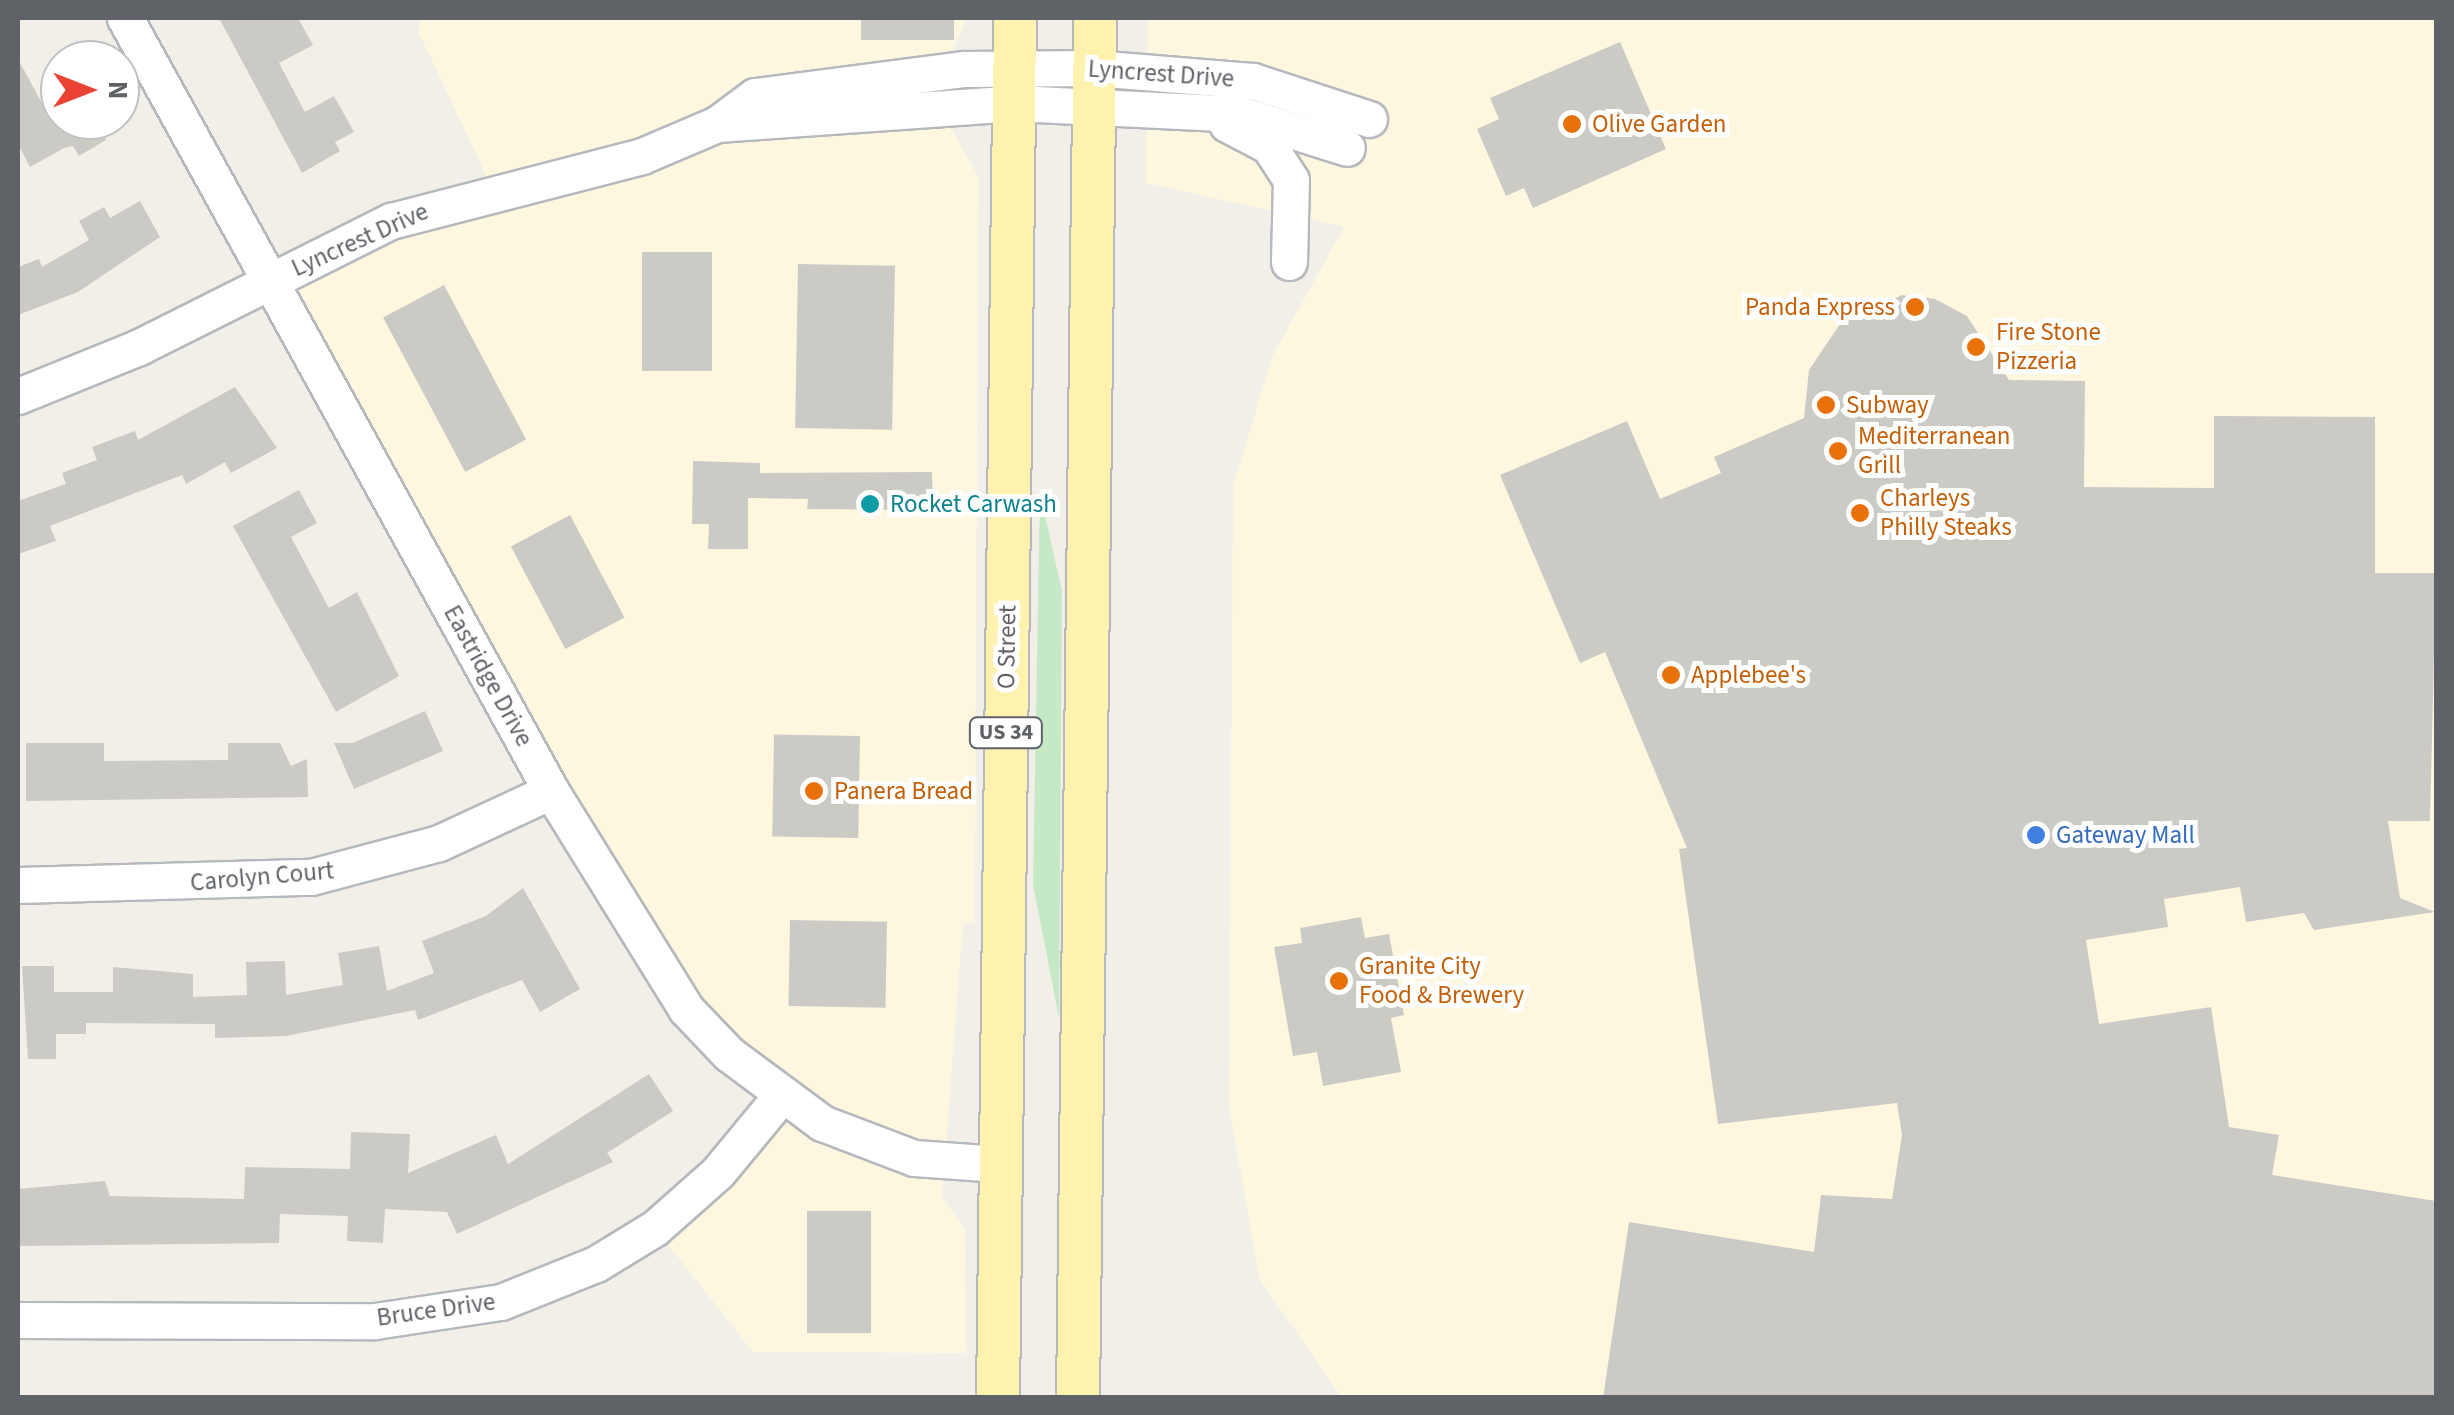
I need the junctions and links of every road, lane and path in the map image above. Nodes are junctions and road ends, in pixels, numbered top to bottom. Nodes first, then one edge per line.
1 (125, 18) edge
2 (1016, 18) edge
3 (1095, 18) edge
4 (1016, 86) junction
5 (1094, 88) junction
6 (1212, 118) junction
7 (1368, 119) dead end
8 (1348, 148) dead end
9 (1288, 262) dead end
10 (272, 281) junction
11 (18, 396) edge
12 (550, 790) junction
13 (18, 885) edge
14 (780, 1097) junction
15 (1000, 1164) junction
16 (18, 1320) edge
17 (998, 1398) edge
18 (1078, 1398) edge

1 - 10 street, Eastridge Drive
2 - 4 main road, O Street / US 34
3 - 5 main road
4 - 5 street, Lyncrest Drive
4 - 10 street, Lyncrest Drive
4 - 15 main road, O Street / US 34
5 - 6 street, Lyncrest Drive
5 - 7 street, Lyncrest Drive
5 - 18 main road
6 - 8 street, Lyncrest Drive
6 - 9 street
10 - 11 street, Lyncrest Drive
10 - 12 street, Eastridge Drive
12 - 13 street, Carolyn Court
12 - 14 street, Eastridge Drive
14 - 15 street, Eastridge Drive
14 - 16 street, Bruce Drive
15 - 17 main road, O Street / US 34

